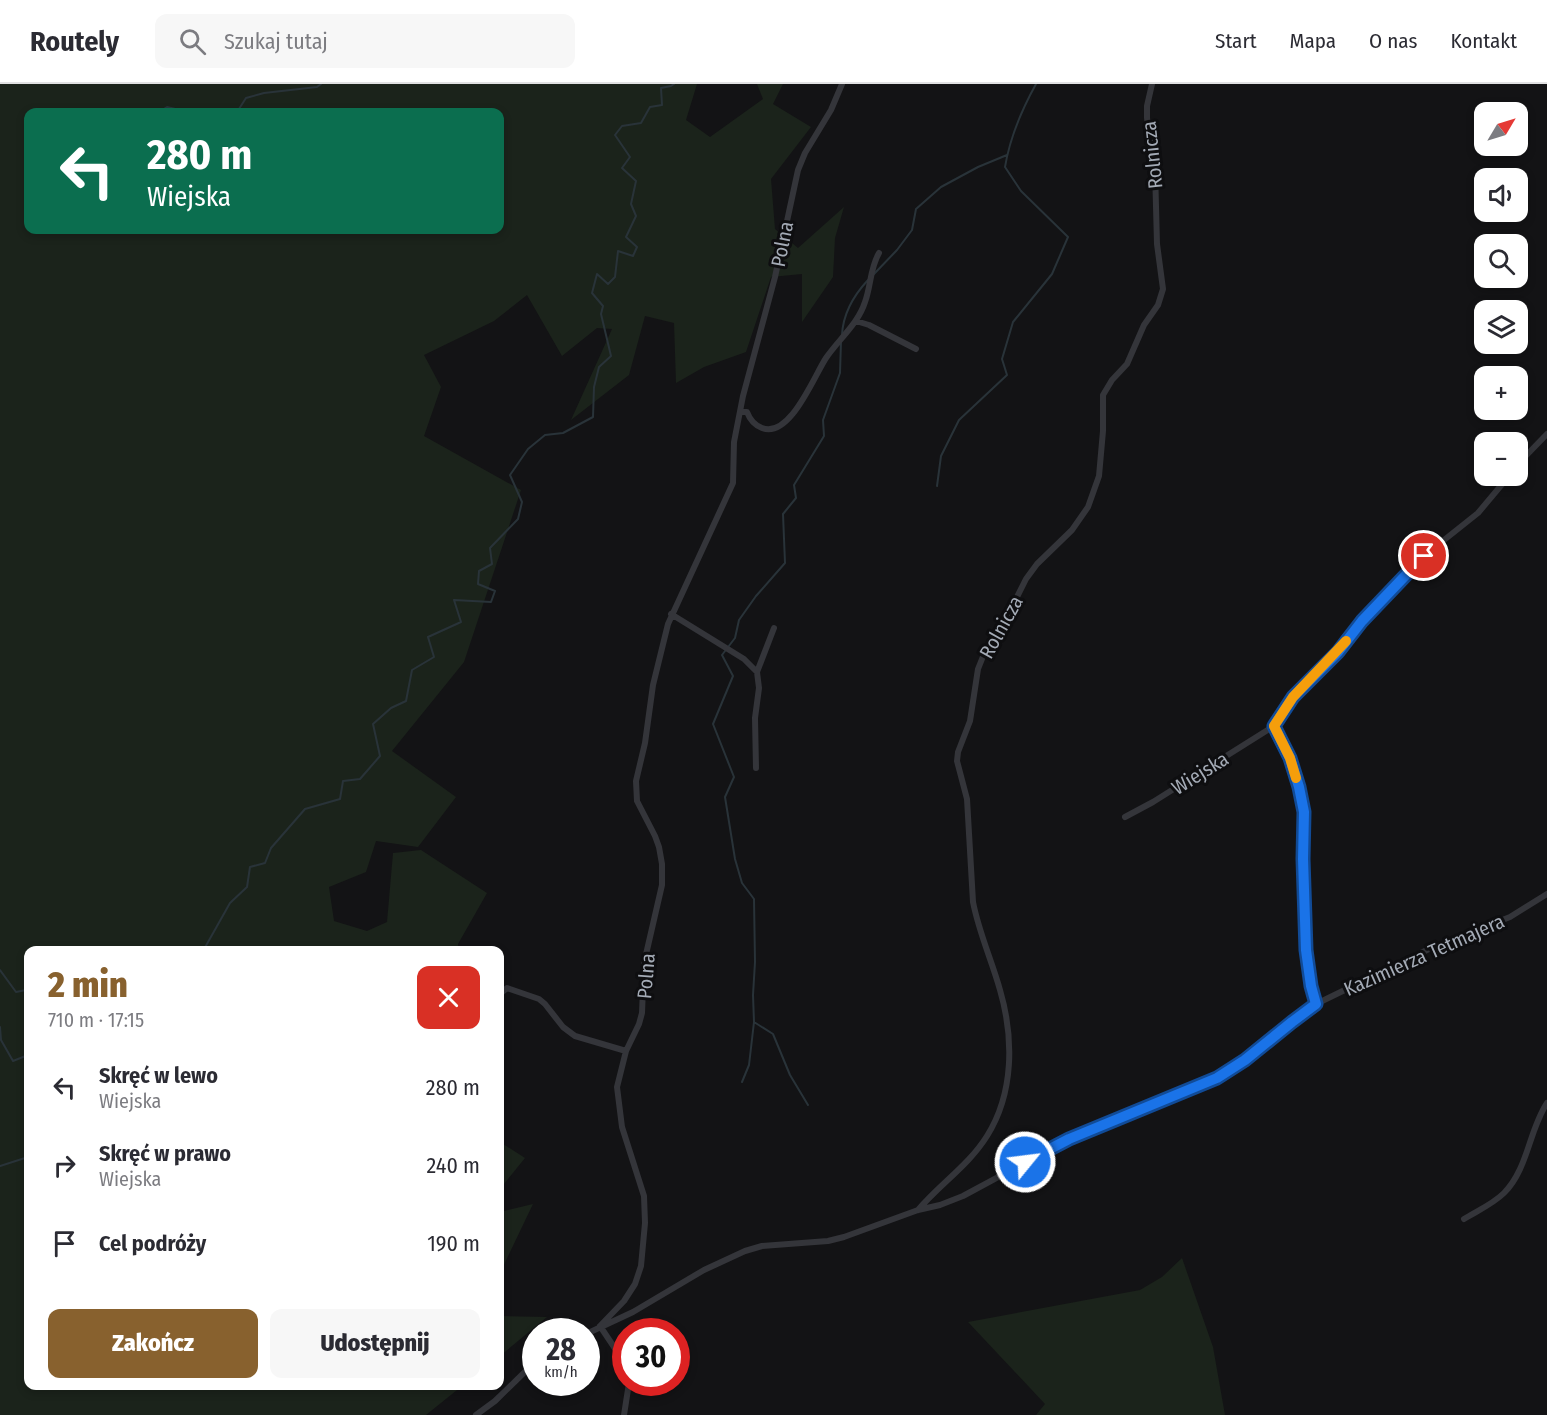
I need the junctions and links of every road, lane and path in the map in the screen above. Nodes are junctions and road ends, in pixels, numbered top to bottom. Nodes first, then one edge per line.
1 (842, 84) edge
2 (1152, 84) edge
3 (879, 253) dead end
4 (856, 321) junction
5 (916, 349) dead end
6 (740, 412) junction
7 (1547, 434) edge
8 (1528, 454) edge
9 (1501, 486) edge
10 (671, 614) junction
11 (774, 628) dead end
12 (757, 672) junction
13 (1274, 726) junction
14 (756, 768) dead end
15 (1125, 817) dead end
16 (1547, 894) edge
17 (504, 991) edge
18 (1316, 1004) junction
19 (626, 1051) junction
20 (1547, 1103) edge
21 (918, 1210) junction
22 (1464, 1219) dead end
23 (600, 1326) junction
24 (612, 1344) edge
25 (522, 1374) edge
26 (627, 1396) edge
27 (476, 1415) edge
28 (624, 1415) edge

1 - 6 street, Polna
2 - 21 street, Rolnicza
3 - 4 street
4 - 5 street
4 - 6 street
6 - 10 street, Polna
7 - 8 street
9 - 13 street, Wiejska
10 - 12 street
10 - 19 street, Polna
11 - 12 street
12 - 14 street
13 - 15 street, Wiejska
13 - 18 street
16 - 18 street, Kazimierza Tetmajera
17 - 19 street
18 - 21 street, Kazimierza Tetmajera
19 - 23 street, Polna
20 - 22 street
21 - 23 street, Kazimierza Tetmajera
23 - 24 street
25 - 27 street
26 - 28 street

